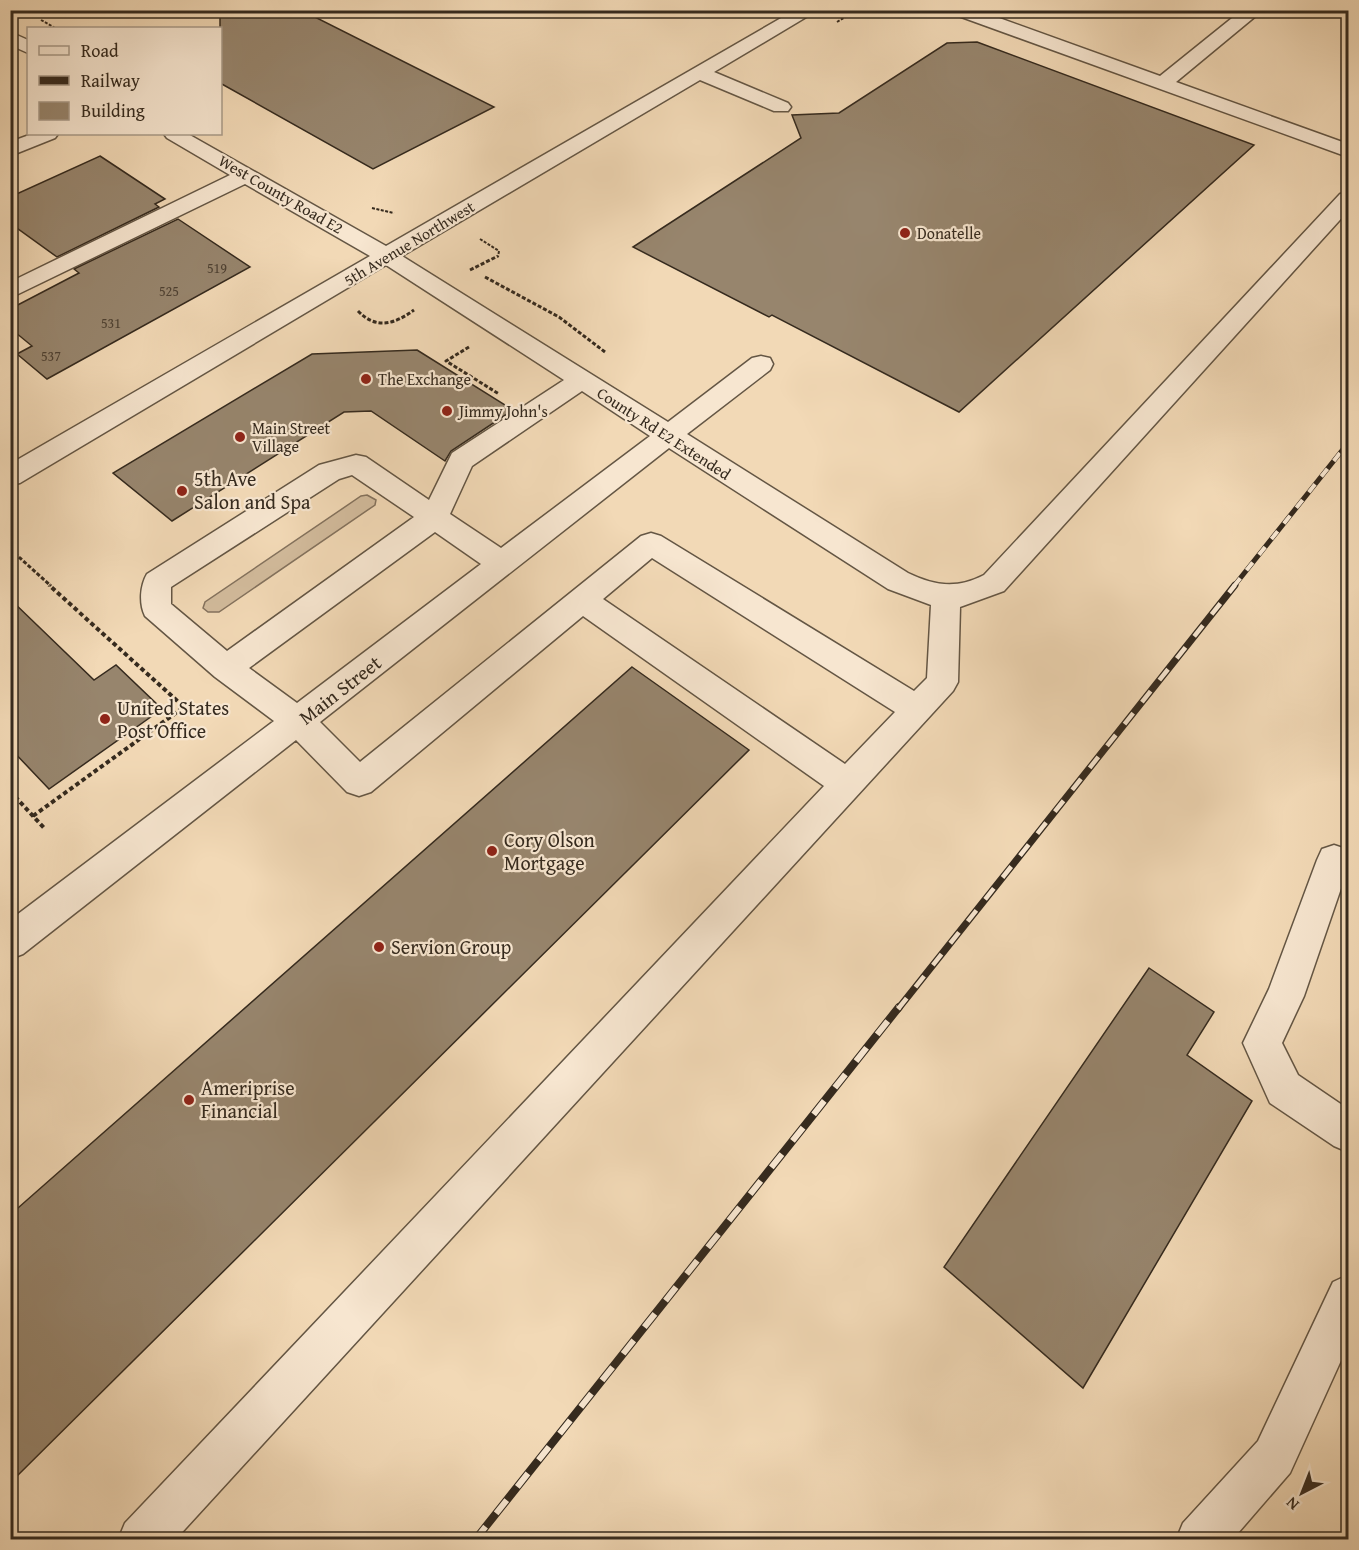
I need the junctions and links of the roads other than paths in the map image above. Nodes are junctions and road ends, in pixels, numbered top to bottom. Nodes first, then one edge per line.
1 (808, 10) edge
2 (959, 10) edge
3 (1254, 10) edge
4 (10, 37) edge
5 (27, 47) edge
6 (699, 73) junction
7 (1162, 84) junction
8 (781, 107) dead end
9 (46, 135) edge
10 (176, 135) edge
11 (10, 150) edge
12 (1348, 151) edge
13 (248, 174) junction
14 (1348, 199) edge
15 (387, 256) junction
16 (10, 291) edge
17 (761, 364) dead end
18 (581, 380) junction
19 (667, 435) junction
20 (10, 476) edge
21 (435, 517) junction
22 (503, 564) junction
23 (946, 597) junction
24 (582, 600) junction
25 (226, 668) junction
26 (916, 709) junction
27 (299, 722) junction
28 (847, 784) junction
29 (1344, 874) edge
30 (10, 942) edge
31 (1348, 1132) edge
32 (1348, 1297) edge
33 (142, 1539) edge
34 (1200, 1539) edge

1 - 6 street, 5th Avenue Northwest
2 - 7 street
3 - 7 street
4 - 5 street
6 - 8 street
6 - 15 street, 5th Avenue Northwest
7 - 12 street
9 - 11 street
10 - 13 street, West County Road E2
13 - 15 street, West County Road E2
13 - 16 street
14 - 23 street, County Rd E2 Extended
15 - 18 street, County Rd E2 Extended
15 - 20 street, 5th Avenue Northwest
17 - 19 street, Main Street
18 - 19 street, County Rd E2 Extended
18 - 21 street
19 - 22 street, Main Street
19 - 23 street, County Rd E2 Extended
21 - 22 street
21 - 25 street
21 - 25 street
22 - 27 street, Main Street
23 - 26 street
24 - 26 street
24 - 27 street
24 - 28 street
25 - 27 street
26 - 28 street
27 - 30 street, Main Street
28 - 33 street
29 - 31 street
32 - 34 street

